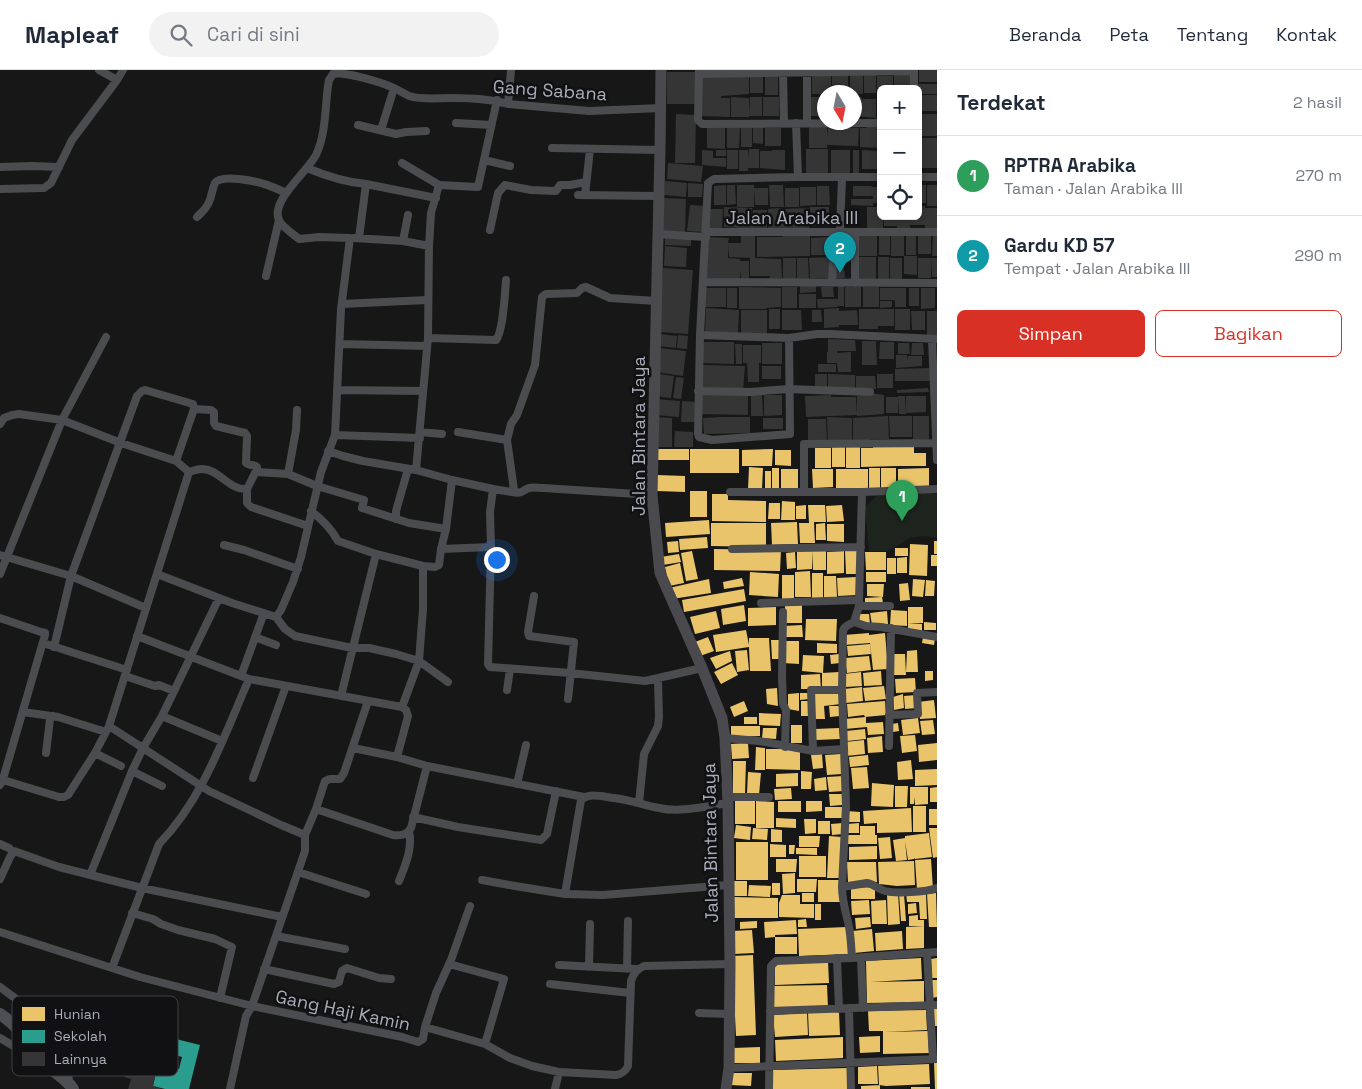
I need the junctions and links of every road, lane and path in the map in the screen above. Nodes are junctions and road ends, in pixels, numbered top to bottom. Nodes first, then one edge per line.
1 (99, 70) edge
2 (123, 70) edge
3 (511, 70) edge
4 (661, 70) edge
5 (796, 71) edge
6 (914, 71) edge
7 (699, 72) edge
8 (808, 72) junction
9 (352, 73) edge
10 (783, 73) junction
11 (117, 80) junction
12 (914, 85) edge
13 (394, 88) junction
14 (496, 100) junction
15 (508, 104) junction
16 (661, 108) junction
17 (456, 123) dead end
18 (784, 123) junction
19 (796, 123) junction
20 (807, 123) junction
21 (877, 123) edge
22 (358, 125) dead end
23 (491, 125) junction
24 (381, 130) junction
25 (426, 131) dead end
26 (552, 148) dead end
27 (590, 149) junction
28 (660, 150) junction
29 (484, 160) junction
30 (402, 163) dead end
31 (510, 166) dead end
32 (0, 168) edge
33 (59, 168) junction
34 (306, 168) junction
35 (798, 177) junction
36 (842, 177) junction
37 (877, 177) edge
38 (922, 177) edge
39 (937, 177) edge
40 (586, 182) junction
41 (366, 184) junction
42 (439, 184) junction
43 (0, 189) edge
44 (286, 193) junction
45 (659, 196) junction
46 (436, 198) junction
47 (408, 215) dead end
48 (197, 217) dead end
49 (279, 220) junction
50 (490, 230) dead end
51 (837, 232) junction
52 (855, 232) junction
53 (937, 232) edge
54 (658, 234) junction
55 (706, 235) junction
56 (355, 238) junction
57 (403, 241) junction
58 (429, 246) junction
59 (266, 276) dead end
60 (506, 280) dead end
61 (702, 282) junction
62 (832, 282) junction
63 (854, 283) junction
64 (937, 283) edge
65 (427, 300) junction
66 (656, 301) junction
67 (342, 304) junction
68 (700, 335) junction
69 (106, 338) dead end
70 (789, 338) junction
71 (935, 339) edge
72 (427, 342) junction
73 (340, 344) junction
74 (788, 389) junction
75 (337, 390) junction
76 (423, 391) junction
77 (698, 391) junction
78 (870, 392) dead end
79 (194, 409) junction
80 (298, 410) dead end
81 (62, 420) junction
82 (0, 424) edge
83 (458, 432) dead end
84 (442, 434) dead end
85 (790, 434) junction
86 (335, 435) junction
87 (420, 435) junction
88 (507, 440) junction
89 (121, 443) junction
90 (936, 443) edge
91 (804, 444) junction
92 (328, 451) junction
93 (937, 460) edge
94 (176, 461) junction
95 (408, 469) junction
96 (416, 470) junction
97 (189, 472) junction
98 (257, 472) junction
99 (288, 474) junction
100 (452, 480) junction
101 (317, 486) junction
102 (492, 488) junction
103 (247, 489) junction
104 (937, 489) edge
105 (512, 492) junction
106 (730, 492) dead end
107 (804, 492) junction
108 (862, 492) junction
109 (652, 495) junction
110 (311, 511) junction
111 (396, 519) junction
112 (308, 526) junction
113 (446, 529) junction
114 (224, 545) dead end
115 (491, 547) junction
116 (861, 547) junction
117 (441, 549) junction
118 (732, 549) dead end
119 (376, 554) junction
120 (3, 557) edge
121 (423, 566) junction
122 (298, 569) junction
123 (0, 574) edge
124 (157, 574) junction
125 (71, 576) junction
126 (534, 596) dead end
127 (219, 598) junction
128 (761, 603) dead end
129 (859, 603) junction
130 (890, 606) dead end
131 (146, 608) junction
132 (783, 612) dead end
133 (264, 613) junction
134 (276, 617) junction
135 (0, 618) edge
136 (854, 622) junction
137 (891, 628) junction
138 (138, 636) junction
139 (255, 637) junction
140 (937, 637) edge
141 (43, 643) junction
142 (276, 645) dead end
143 (54, 646) junction
144 (352, 648) junction
145 (191, 656) junction
146 (419, 661) junction
147 (702, 668) junction
148 (510, 669) junction
149 (126, 673) junction
150 (570, 673) junction
151 (245, 677) junction
152 (658, 679) junction
153 (448, 682) dead end
154 (286, 686) junction
155 (507, 690) dead end
156 (842, 690) junction
157 (174, 691) junction
158 (937, 692) edge
159 (341, 696) junction
160 (568, 699) dead end
161 (368, 700) junction
162 (402, 707) junction
163 (23, 712) junction
164 (889, 715) junction
165 (53, 716) junction
166 (162, 716) junction
167 (107, 729) junction
168 (725, 738) junction
169 (222, 741) junction
170 (526, 745) dead end
171 (889, 746) dead end
172 (785, 747) junction
173 (143, 748) junction
174 (353, 748) junction
175 (844, 749) junction
176 (813, 752) junction
177 (46, 753) dead end
178 (95, 753) junction
179 (397, 757) junction
180 (121, 766) dead end
181 (427, 766) junction
182 (132, 771) junction
183 (253, 778) dead end
184 (1, 781) edge
185 (517, 784) junction
186 (162, 786) dead end
187 (202, 786) junction
188 (556, 792) junction
189 (584, 797) junction
190 (768, 797) dead end
191 (728, 800) junction
192 (639, 802) junction
193 (316, 809) junction
194 (413, 817) junction
195 (409, 832) junction
196 (305, 835) junction
197 (0, 844) edge
198 (8, 848) dead end
199 (298, 872) junction
200 (90, 875) junction
201 (0, 879) edge
202 (482, 880) dead end
203 (399, 881) dead end
204 (729, 885) junction
205 (842, 887) junction
206 (142, 888) junction
207 (937, 888) edge
208 (366, 894) dead end
209 (565, 894) junction
210 (470, 906) dead end
211 (132, 913) junction
212 (282, 917) junction
213 (628, 921) dead end
214 (590, 924) dead end
215 (0, 932) edge
216 (276, 936) junction
217 (345, 949) dead end
218 (937, 952) edge
219 (927, 953) junction
220 (837, 958) junction
221 (852, 958) junction
222 (861, 958) junction
223 (449, 964) junction
224 (730, 964) junction
225 (559, 965) dead end
226 (589, 966) junction
227 (112, 968) junction
228 (627, 968) junction
229 (264, 969) junction
230 (638, 969) junction
231 (391, 979) dead end
232 (550, 984) dead end
233 (0, 987) edge
234 (630, 993) junction
235 (13, 996) edge
236 (220, 998) junction
237 (933, 1005) edge
238 (252, 1006) junction
239 (839, 1008) junction
240 (849, 1008) junction
241 (863, 1008) junction
242 (770, 1011) junction
243 (699, 1012) dead end
244 (0, 1014) edge
245 (730, 1014) junction
246 (12, 1022) edge
247 (425, 1028) junction
248 (0, 1038) edge
249 (485, 1044) junction
250 (12, 1045) edge
251 (935, 1059) edge
252 (850, 1063) junction
253 (769, 1067) junction
254 (729, 1068) junction
255 (559, 1072) junction
256 (60, 1076) edge
257 (71, 1086) edge
258 (230, 1089) edge
259 (555, 1089) edge
260 (726, 1089) edge
261 (769, 1089) edge
262 (851, 1089) edge

1 - 11 street
2 - 11 street
3 - 15 street
4 - 16 street, Jalan Bintara Jaya
5 - 8 street
5 - 10 street
6 - 8 street
6 - 12 street
7 - 10 street
7 - 18 street
8 - 20 street
9 - 13 street, Gang Sabana
9 - 34 street
10 - 18 street
11 - 33 street
13 - 14 street, Gang Sabana
13 - 24 street
14 - 15 street, Gang Sabana
14 - 23 street
15 - 16 street, Gang Sabana
16 - 28 street, Jalan Bintara Jaya
17 - 23 street
18 - 19 street
19 - 20 street
19 - 35 street
20 - 21 street
22 - 24 street
23 - 29 street
24 - 25 street
26 - 27 street
27 - 28 street
27 - 40 street
28 - 45 street, Jalan Bintara Jaya
29 - 31 street
29 - 42 street
30 - 42 street
32 - 33 street
33 - 43 street
34 - 41 street
34 - 44 street
35 - 36 street
35 - 55 street
36 - 37 street
36 - 51 street
38 - 39 street
40 - 45 street
40 - 50 street
41 - 46 street
41 - 56 street
42 - 46 street
44 - 48 street
44 - 49 street
45 - 54 street, Jalan Bintara Jaya
46 - 58 street
47 - 57 street
49 - 56 street
49 - 59 street
51 - 52 street, Jalan Arabika III
51 - 55 street, Jalan Arabika III
51 - 62 street
52 - 53 street, Jalan Arabika III
52 - 63 street
54 - 55 street, Jalan Arabika III
54 - 66 street, Jalan Bintara Jaya
55 - 61 street
56 - 57 street
56 - 67 street
57 - 58 street
58 - 65 street
60 - 72 street
61 - 62 street
61 - 68 street
62 - 63 street
63 - 64 street
65 - 67 street
65 - 72 street
66 - 88 street
66 - 109 street, Jalan Bintara Jaya
67 - 73 street
68 - 70 street
68 - 77 street
69 - 81 street
70 - 71 street
70 - 74 street
71 - 90 street
72 - 73 street
72 - 76 street
73 - 75 street
74 - 77 street
74 - 78 street
74 - 85 street
75 - 76 street
75 - 86 street
76 - 87 street
77 - 85 street
79 - 89 street
79 - 94 street
79 - 98 street
80 - 99 street
81 - 82 street
81 - 89 street
81 - 120 street
83 - 88 street
84 - 87 street
85 - 91 street
86 - 87 street
86 - 92 street
87 - 96 street
88 - 105 street
89 - 94 street
89 - 125 street
90 - 91 street
90 - 93 street
91 - 107 street
92 - 95 street
92 - 101 street
94 - 97 street
95 - 96 street
95 - 111 street
96 - 100 street
97 - 103 street
97 - 124 street
98 - 99 street
98 - 103 street
99 - 101 street
100 - 102 street
100 - 113 street
101 - 110 street
101 - 111 street
102 - 105 street
102 - 115 street
103 - 112 street
104 - 108 street
105 - 109 street
106 - 107 street
107 - 108 street
108 - 116 street
109 - 147 street, Jalan Bintara Jaya
110 - 112 street
110 - 119 street
111 - 113 street
112 - 122 street
113 - 117 street
114 - 122 street
115 - 117 street
115 - 148 street
116 - 118 street
116 - 129 street
117 - 121 street
119 - 121 street
119 - 144 street
120 - 123 street
120 - 125 street
121 - 146 street
122 - 134 street
124 - 127 street
124 - 131 street
125 - 131 street
125 - 143 street
126 - 150 street
127 - 133 street
127 - 145 street
128 - 129 street
129 - 130 street
129 - 136 street
131 - 138 street
132 - 172 street
133 - 134 street
133 - 139 street
134 - 144 street
135 - 141 street
136 - 137 street
136 - 156 street
137 - 140 street
137 - 164 street
138 - 145 street
138 - 149 street
139 - 142 street
139 - 151 street
141 - 143 street
141 - 163 street
143 - 149 street
144 - 146 street
144 - 159 street
145 - 151 street
145 - 157 street
146 - 153 street
146 - 162 street
147 - 152 street
147 - 168 street, Jalan Bintara Jaya
148 - 150 street
148 - 155 street
149 - 157 street
149 - 167 street
150 - 152 street
150 - 160 street
151 - 154 street
151 - 169 street
152 - 192 street
154 - 159 street
154 - 183 street
156 - 175 street
156 - 176 street
157 - 166 street
158 - 164 street
159 - 161 street
161 - 162 street
161 - 174 street
162 - 179 street
163 - 165 street
163 - 184 street
164 - 171 street
165 - 167 street
165 - 177 street
166 - 169 street
166 - 173 street
167 - 173 street
167 - 178 street
168 - 172 street
168 - 191 street, Jalan Bintara Jaya
169 - 187 street
170 - 185 street
172 - 176 street
173 - 182 street
173 - 187 street
174 - 179 street
174 - 193 street
175 - 176 street
175 - 205 street
178 - 180 street
178 - 184 street
179 - 181 street
181 - 185 street
181 - 194 street
182 - 186 street
182 - 200 street
185 - 188 street
187 - 196 street
187 - 206 street
188 - 189 street
188 - 194 street
189 - 192 street
189 - 209 street
190 - 191 street
191 - 192 street
191 - 204 street, Jalan Bintara Jaya
193 - 195 street
193 - 196 street
194 - 195 street
195 - 203 street
196 - 199 street
197 - 198 street
199 - 208 street
199 - 212 street
200 - 201 street
200 - 206 street
202 - 209 street
204 - 209 street
204 - 224 street, Jalan Bintara Jaya
205 - 207 street
205 - 221 street
206 - 211 street
206 - 212 street
210 - 223 street
211 - 227 street
211 - 236 street
212 - 216 street
213 - 228 street
214 - 226 street
215 - 227 street
216 - 217 street
216 - 229 street
218 - 219 street
219 - 222 street
219 - 237 street
220 - 221 street
220 - 239 street
220 - 242 street
221 - 222 street
222 - 241 street
223 - 247 street
223 - 249 street
224 - 230 street
224 - 245 street, Jalan Bintara Jaya
225 - 226 street
226 - 228 street
227 - 236 street
228 - 230 street
229 - 231 street
229 - 238 street
230 - 234 street
232 - 234 street
233 - 235 street
234 - 255 street, Gang Haji Kamin
236 - 238 street
237 - 241 street
237 - 251 street
238 - 247 street, Gang Haji Kamin
238 - 258 street
239 - 240 street
239 - 242 street
240 - 241 street
240 - 252 street
242 - 253 street
243 - 245 street
244 - 246 main road
245 - 254 street, Jalan Bintara Jaya
247 - 249 street, Gang Haji Kamin
248 - 250 street
249 - 255 street, Gang Haji Kamin
251 - 252 street
252 - 253 street
252 - 262 street
253 - 254 street
253 - 261 street
254 - 260 street, Jalan Bintara Jaya
255 - 259 street
256 - 257 main road

